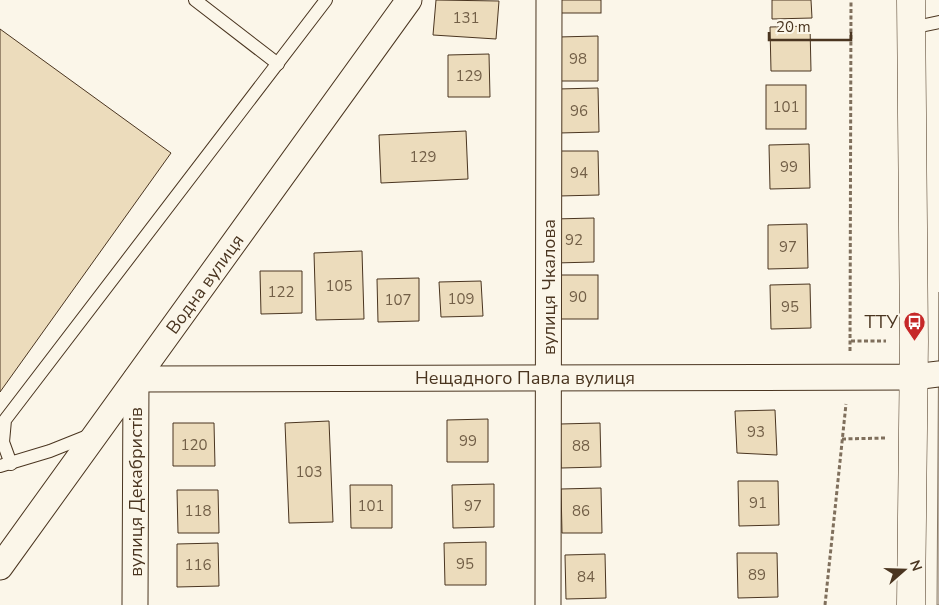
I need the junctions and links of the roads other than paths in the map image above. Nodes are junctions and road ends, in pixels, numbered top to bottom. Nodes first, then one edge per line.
1 (195, 0) edge
2 (326, 0) edge
3 (409, 0) edge
4 (549, 0) edge
5 (911, 0) edge
6 (939, 22) edge
7 (912, 28) junction
8 (278, 64) junction
9 (926, 376) edge
10 (548, 378) junction
11 (136, 379) junction
12 (98, 432) junction
13 (5, 465) edge
14 (0, 567) edge
15 (135, 605) edge
16 (548, 605) edge
17 (911, 605) edge

1 - 8 lane
2 - 8 lane
3 - 11 street, Водна вулиця
4 - 10 street, вулиця Чкалова
5 - 7 street
6 - 7 lane
7 - 9 street
8 - 13 lane
9 - 10 street, Нещадного Павла вулиця
9 - 17 street
10 - 11 street, Нещадного Павла вулиця
10 - 16 street, вулиця Чкалова
11 - 12 street, Водна вулиця
11 - 15 street, вулиця Декабристів
12 - 13 lane
12 - 14 street, Водна вулиця

